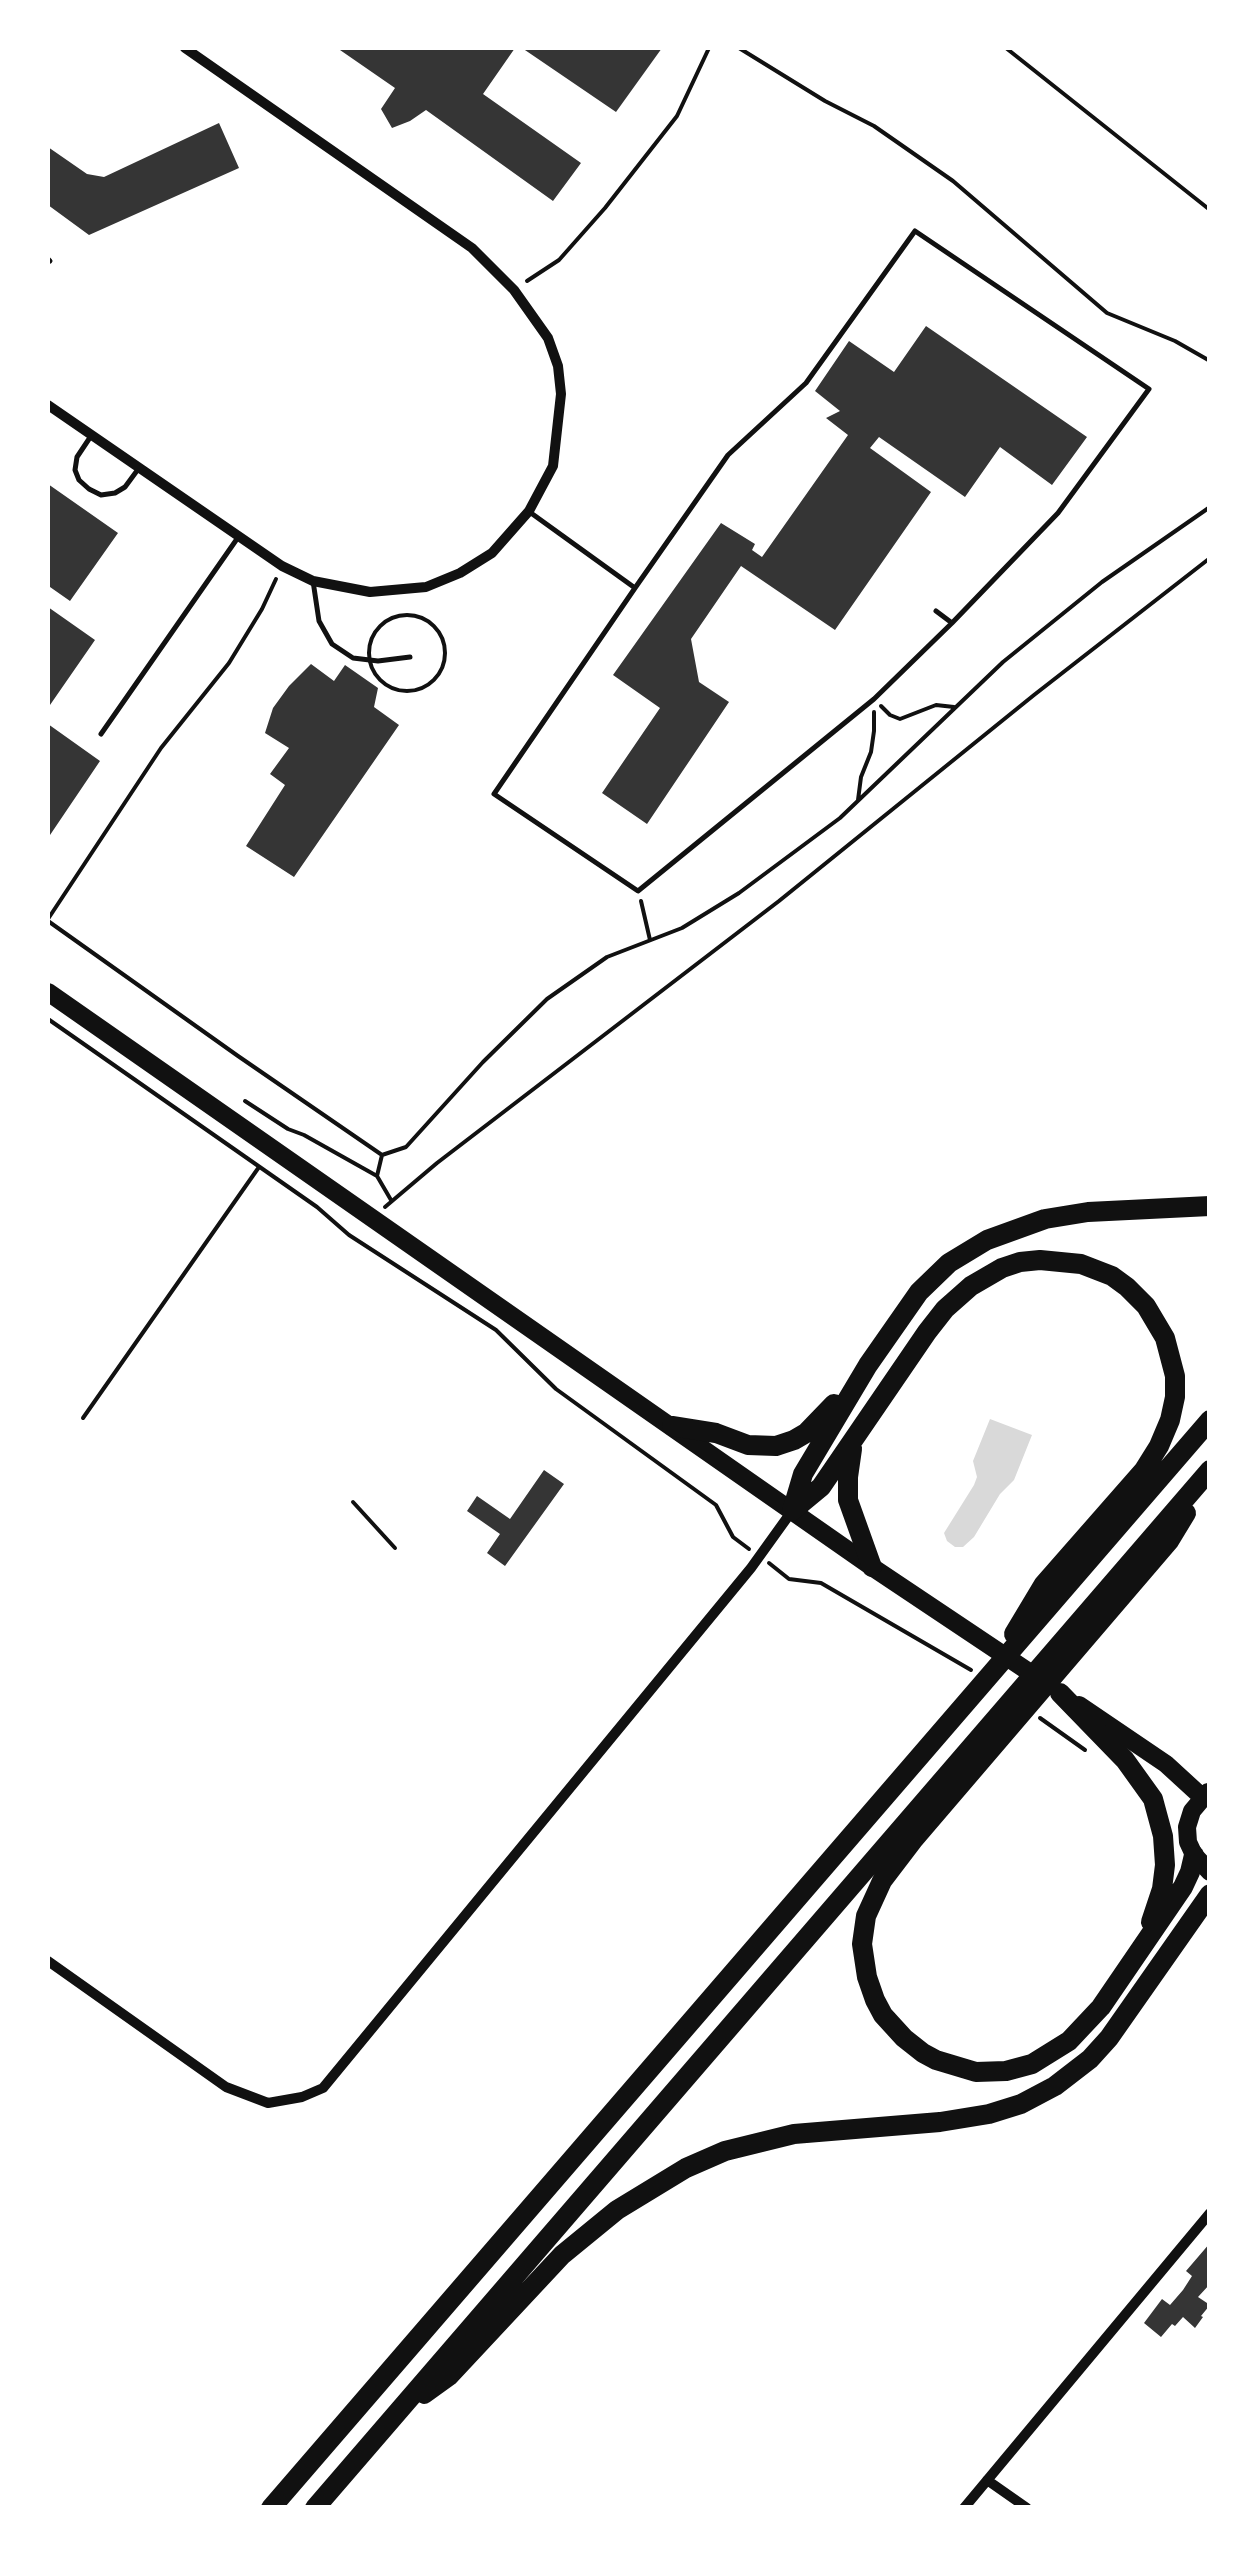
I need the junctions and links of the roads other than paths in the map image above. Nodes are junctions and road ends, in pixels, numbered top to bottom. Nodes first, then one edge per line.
1 (185, 48) edge
2 (48, 405) edge
3 (92, 436) junction
4 (139, 468) junction
5 (529, 511) junction
6 (238, 536) junction
7 (313, 582) junction
8 (635, 588) junction
9 (936, 611) dead end
10 (952, 622) junction
11 (410, 657) dead end
12 (101, 734) dead end
13 (48, 992) edge
14 (1210, 1206) edge
15 (868, 1364) junction
16 (1210, 1420) edge
17 (672, 1426) junction
18 (854, 1438) junction
19 (1210, 1472) edge
20 (792, 1512) junction
21 (872, 1567) junction
22 (1060, 1580) junction
23 (1060, 1693) junction
24 (975, 1756) junction
25 (1206, 1794) edge
26 (1194, 1855) junction
27 (1210, 1872) edge
28 (1210, 1894) edge
29 (48, 1961) edge
30 (1122, 1977) junction
31 (1210, 2213) edge
32 (404, 2404) junction
33 (987, 2480) junction
34 (270, 2508) edge
35 (315, 2508) edge
36 (964, 2508) edge
37 (1027, 2508) edge

1 - 5 street
2 - 3 street
3 - 4 street
3 - 4 lane
4 - 6 street
5 - 7 street
5 - 8 lane
6 - 7 street
6 - 12 lane
7 - 11 lane
8 - 10 lane
8 - 10 lane
9 - 10 lane
13 - 17 main road
14 - 15 highway
15 - 17 highway
15 - 20 highway
16 - 22 highway
17 - 20 main road
18 - 20 highway
18 - 21 highway
18 - 22 highway
19 - 24 highway
20 - 21 main road
20 - 29 street
21 - 23 main road
22 - 34 highway
23 - 25 main road
23 - 30 highway
24 - 30 highway
24 - 32 highway
25 - 26 main road
26 - 27 main road
26 - 30 highway
28 - 32 highway
31 - 33 street
32 - 35 highway
33 - 36 street
33 - 37 street

